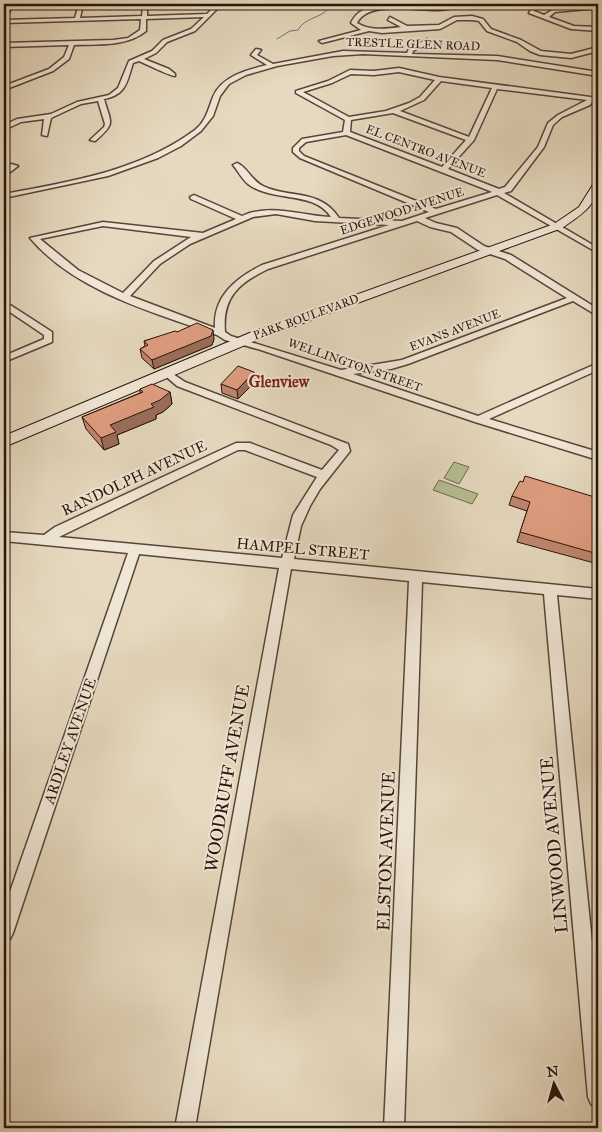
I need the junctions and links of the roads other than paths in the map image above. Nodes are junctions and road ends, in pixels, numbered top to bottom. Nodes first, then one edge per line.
1 (10, 4) edge
2 (81, 4) edge
3 (145, 4) edge
4 (246, 4) edge
5 (394, 4) edge
6 (463, 4) edge
7 (536, 4) edge
8 (218, 5) edge
9 (404, 5) edge
10 (598, 7) edge
11 (209, 15) junction
12 (4, 17) edge
13 (545, 17) junction
14 (143, 18) junction
15 (390, 19) dead end
16 (77, 20) junction
17 (4, 22) edge
18 (406, 28) junction
19 (598, 29) edge
20 (368, 30) junction
21 (322, 41) dead end
22 (426, 41) dead end
23 (72, 43) junction
24 (4, 45) edge
25 (258, 50) dead end
26 (598, 50) edge
27 (409, 55) junction
28 (140, 60) junction
29 (271, 65) junction
30 (598, 72) edge
31 (173, 75) dead end
32 (439, 79) junction
33 (495, 87) junction
34 (4, 88) edge
35 (101, 99) junction
36 (594, 99) edge
37 (394, 111) junction
38 (46, 117) junction
39 (348, 119) junction
40 (4, 128) edge
41 (347, 133) junction
42 (45, 135) dead end
43 (93, 140) dead end
44 (471, 140) junction
45 (237, 165) dead end
46 (14, 166) dead end
47 (444, 169) junction
48 (4, 175) edge
49 (598, 185) edge
50 (498, 192) junction
51 (4, 196) edge
52 (194, 197) dead end
53 (598, 203) edge
54 (436, 212) junction
55 (242, 218) junction
56 (418, 218) junction
57 (337, 220) junction
58 (402, 223) junction
59 (561, 228) junction
60 (198, 236) junction
61 (598, 251) edge
62 (495, 253) junction
63 (124, 298) junction
64 (574, 298) junction
65 (4, 304) edge
66 (598, 313) edge
67 (220, 333) junction
68 (247, 343) junction
69 (4, 349) edge
70 (8, 357) edge
71 (598, 366) edge
72 (342, 373) junction
73 (170, 376) junction
74 (479, 420) junction
75 (4, 442) edge
76 (4, 450) edge
77 (598, 456) edge
78 (324, 475) junction
79 (4, 536) edge
80 (47, 540) junction
81 (135, 549) junction
82 (286, 564) junction
83 (416, 576) junction
84 (550, 589) junction
85 (598, 594) edge
86 (4, 933) edge
87 (598, 1097) edge
88 (185, 1128) edge
89 (394, 1128) edge

1 - 12 main road
2 - 16 street
3 - 14 street
4 - 8 street
5 - 9 street
5 - 20 street
6 - 9 street
7 - 13 street
8 - 11 street
10 - 13 street
11 - 14 street
11 - 28 street
13 - 19 street
14 - 16 street
14 - 23 street
15 - 18 street
16 - 17 street
18 - 20 street
18 - 26 street
20 - 21 street
22 - 27 street
23 - 24 street
23 - 34 street
25 - 29 street
27 - 29 street, TRESTLE GLEN ROAD
27 - 30 street, TRESTLE GLEN ROAD
28 - 31 street
28 - 35 street
29 - 51 street, TRESTLE GLEN ROAD
32 - 33 street
32 - 37 street, EL CENTRO AVENUE
32 - 39 street
33 - 36 street
33 - 44 street
35 - 38 street
35 - 43 street
36 - 50 street, EDGEWOOD AVENUE
37 - 39 street, EL CENTRO AVENUE
37 - 44 street
38 - 40 street
38 - 42 street
39 - 41 street, EL CENTRO AVENUE
41 - 47 street, EL CENTRO AVENUE
41 - 54 street
44 - 47 street
45 - 57 street
46 - 48 street
47 - 50 street, EL CENTRO AVENUE
49 - 59 main road, PARK BOULEVARD
50 - 54 street, EDGEWOOD AVENUE
50 - 59 street, EL CENTRO AVENUE
52 - 55 street
53 - 59 main road, PARK BOULEVARD
54 - 56 street, EDGEWOOD AVENUE
55 - 57 street
55 - 60 street
56 - 58 street, EDGEWOOD AVENUE
56 - 62 street
57 - 58 street
58 - 67 street, EDGEWOOD AVENUE
59 - 61 street, EL CENTRO AVENUE
59 - 62 main road, PARK BOULEVARD
60 - 63 street
60 - 63 street, WELLINGTON STREET
62 - 64 street
62 - 68 main road, PARK BOULEVARD
63 - 67 street, WELLINGTON STREET
64 - 66 street
64 - 72 street, EVANS AVENUE
65 - 70 street
67 - 68 street, WELLINGTON STREET
68 - 72 street, WELLINGTON STREET
68 - 73 main road, PARK BOULEVARD
69 - 70 street
71 - 74 street
72 - 74 street, WELLINGTON STREET
73 - 75 main road, PARK BOULEVARD
73 - 76 main road, PARK BOULEVARD
73 - 78 street, WOODRUFF AVENUE
74 - 77 street, WELLINGTON STREET
78 - 80 street, RANDOLPH AVENUE
78 - 82 street, WOODRUFF AVENUE
79 - 80 street, HAMPEL STREET
80 - 81 street, HAMPEL STREET
81 - 82 street, HAMPEL STREET
81 - 86 street, ARDLEY AVENUE
82 - 83 street, HAMPEL STREET
82 - 88 street, WOODRUFF AVENUE
83 - 84 street, HAMPEL STREET
83 - 89 street, ELSTON AVENUE
84 - 85 street, HAMPEL STREET
84 - 87 street, LINWOOD AVENUE

